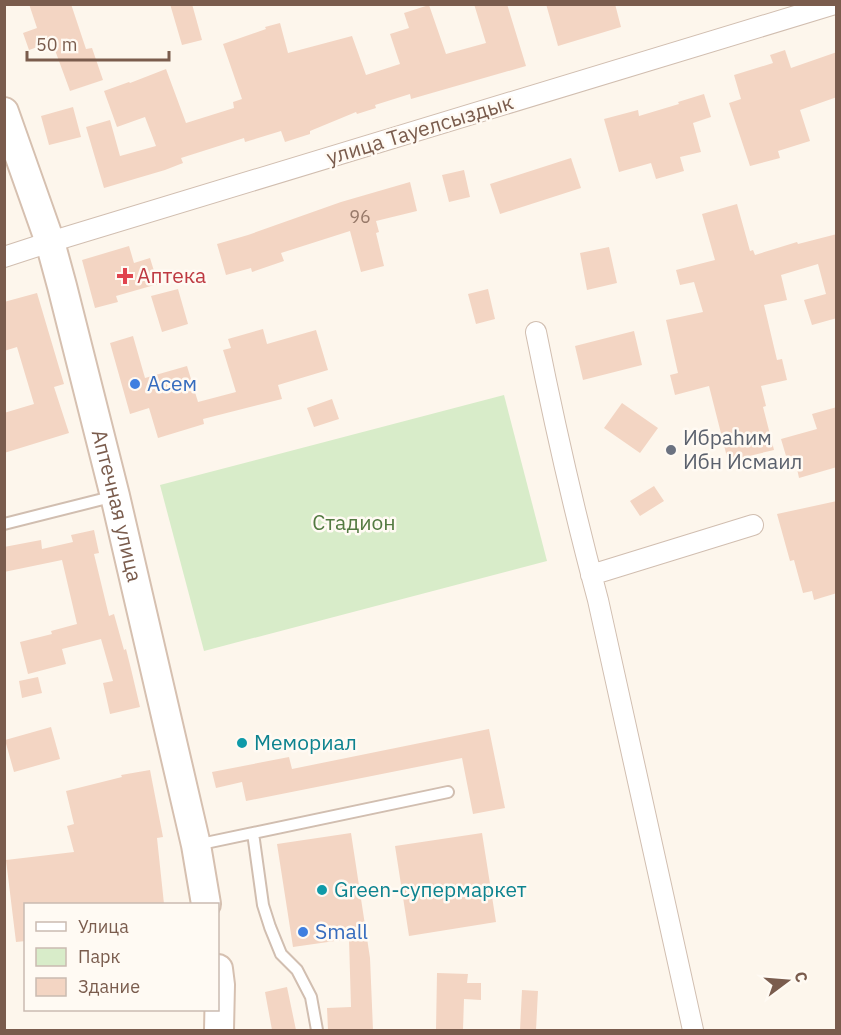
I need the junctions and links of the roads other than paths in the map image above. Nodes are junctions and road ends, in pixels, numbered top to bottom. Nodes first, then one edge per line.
1 (835, 4) edge
2 (4, 112) edge
3 (50, 242) junction
4 (4, 257) edge
5 (536, 332) dead end
6 (115, 496) junction
7 (4, 524) edge
8 (753, 525) dead end
9 (591, 575) junction
10 (448, 792) dead end
11 (253, 833) junction
12 (196, 845) junction
13 (206, 903) edge
14 (219, 977) edge
15 (219, 1030) edge
16 (317, 1030) edge
17 (693, 1030) edge

1 - 3 street, улица Тауелсыздык
2 - 3 main road, Аптечная улица
3 - 4 street, улица Тауелсыздык
3 - 6 main road, Аптечная улица
5 - 9 street
6 - 7 lane
6 - 12 main road, Аптечная улица
8 - 9 street
9 - 17 street
10 - 11 lane
11 - 12 lane
11 - 16 lane
12 - 13 main road, Аптечная улица
14 - 15 main road

